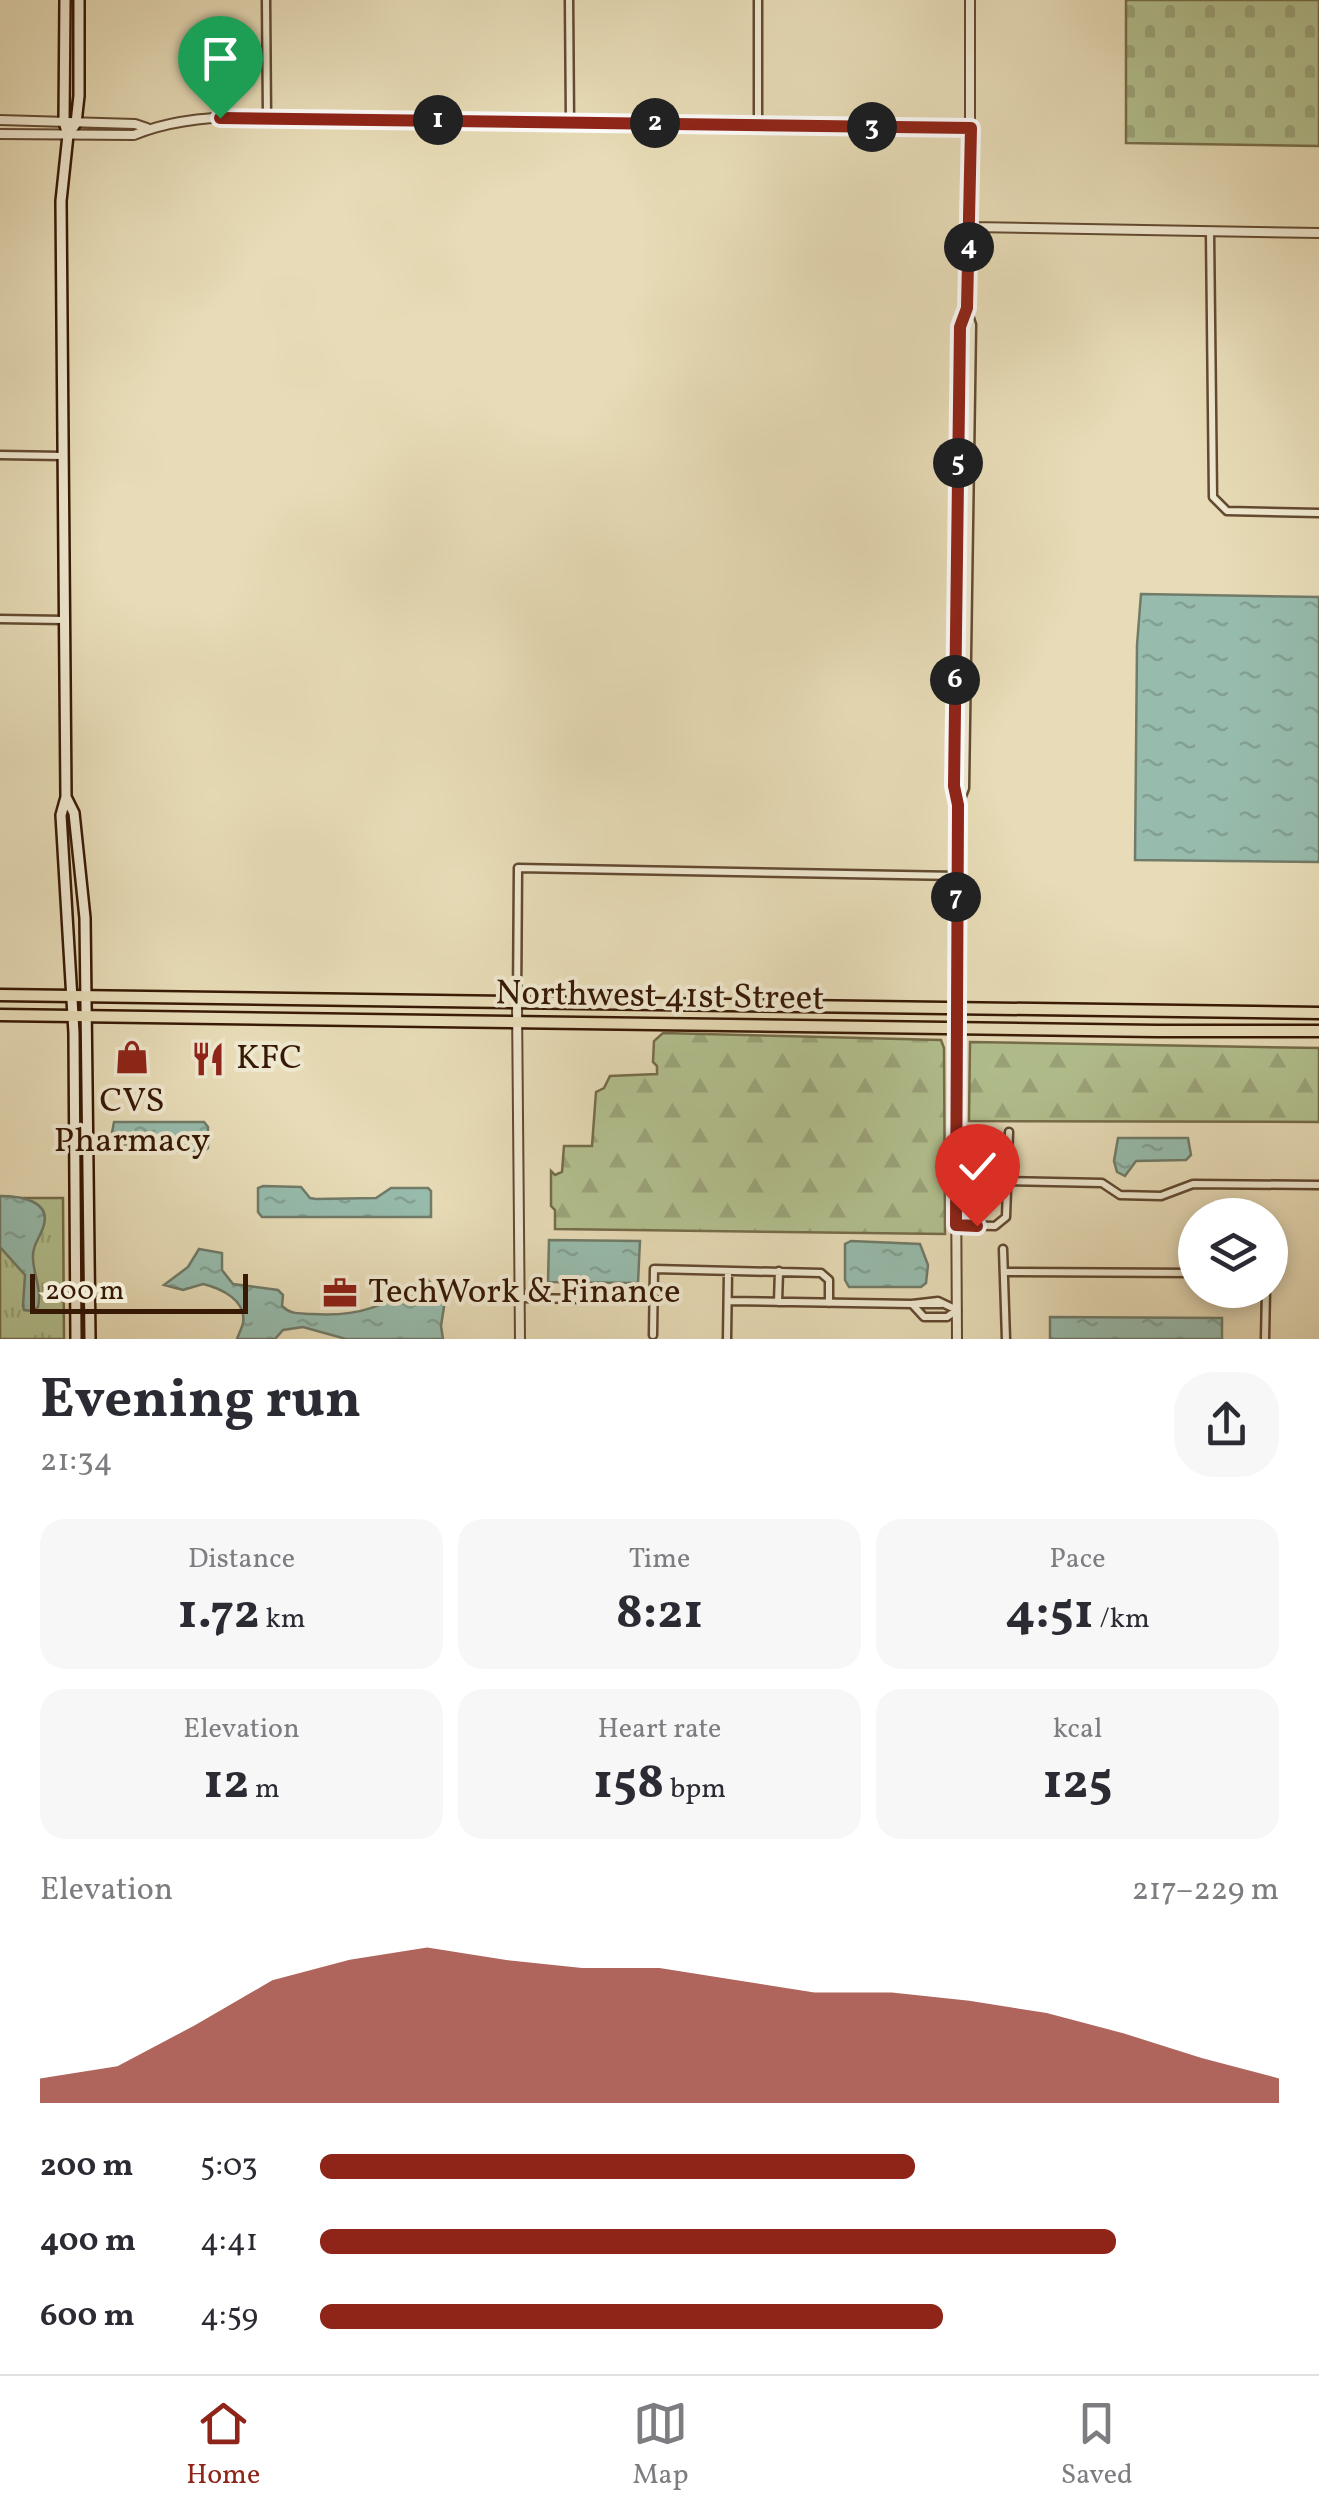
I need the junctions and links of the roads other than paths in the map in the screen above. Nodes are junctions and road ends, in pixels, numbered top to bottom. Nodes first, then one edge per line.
1 (65, 0) edge
2 (79, 0) edge
3 (266, 0) edge
4 (570, 0) edge
5 (758, 0) edge
6 (970, 0) edge
7 (267, 118) junction
8 (0, 120) edge
9 (70, 122) junction
10 (570, 122) junction
11 (758, 125) junction
12 (147, 128) junction
13 (971, 128) junction
14 (0, 134) edge
15 (68, 135) junction
16 (970, 228) junction
17 (1210, 232) junction
18 (1319, 233) edge
19 (0, 455) edge
20 (63, 456) junction
21 (1319, 513) edge
22 (0, 619) edge
23 (64, 620) junction
24 (66, 797) junction
25 (957, 876) junction
26 (0, 995) edge
27 (72, 996) junction
28 (88, 996) junction
29 (517, 1004) junction
30 (955, 1011) junction
31 (1319, 1013) edge
32 (0, 1015) edge
33 (1263, 1015) junction
34 (73, 1016) junction
35 (88, 1016) junction
36 (517, 1022) junction
37 (955, 1028) junction
38 (1319, 1030) edge
39 (1242, 1031) junction
40 (1009, 1132) dead end
41 (1009, 1181) junction
42 (1319, 1186) edge
43 (956, 1225) junction
44 (1003, 1249) dead end
45 (728, 1271) junction
46 (779, 1272) junction
47 (1005, 1272) junction
48 (1178, 1273) edge
49 (520, 1298) junction
50 (654, 1300) junction
51 (728, 1301) junction
52 (778, 1302) junction
53 (829, 1302) junction
54 (915, 1304) junction
55 (941, 1304) junction
56 (930, 1306) junction
57 (1266, 1308) edge
58 (957, 1310) junction
59 (930, 1317) junction
60 (653, 1335) dead end
61 (959, 1337) edge
62 (76, 1339) edge
63 (90, 1339) edge
64 (520, 1339) edge
65 (727, 1339) edge
66 (1006, 1339) edge
67 (1265, 1339) edge

1 - 9 main road
2 - 9 main road
3 - 7 street
4 - 10 street
5 - 11 street
6 - 13 street
7 - 10 street
7 - 12 street
8 - 9 street
9 - 12 street
9 - 15 main road
10 - 11 street
11 - 13 street
12 - 15 street
13 - 16 street
14 - 15 street
15 - 20 main road
16 - 17 street
16 - 25 street
17 - 18 street
17 - 21 street
19 - 20 street
20 - 23 main road
22 - 23 street
23 - 24 main road
24 - 27 main road
24 - 28 main road
25 - 29 street
25 - 30 street
26 - 27 main road, Northwest 41st Street
27 - 28 main road, Northwest 41st Street
27 - 34 main road
28 - 29 main road, Northwest 41st Street
28 - 35 main road
29 - 30 main road, Northwest 41st Street
29 - 36 street
30 - 33 main road, Northwest 41st Street
30 - 37 street
31 - 33 main road, Northwest 41st Street
32 - 34 main road, Northwest 41st Street
33 - 39 main road
34 - 35 main road, Northwest 41st Street
34 - 62 main road
35 - 36 main road, Northwest 41st Street
35 - 63 main road
36 - 37 main road, Northwest 41st Street
36 - 49 street
37 - 39 main road, Northwest 41st Street
37 - 43 street
38 - 39 main road, Northwest 41st Street
40 - 41 street
41 - 42 street
41 - 43 street
43 - 58 street
44 - 47 street
45 - 46 street
45 - 50 street
45 - 51 street
46 - 52 street
46 - 53 street
47 - 48 street
47 - 66 street
49 - 50 street
49 - 64 street
50 - 60 street
51 - 52 street
51 - 65 street
52 - 53 street
53 - 54 street
54 - 55 street
54 - 56 street
54 - 59 street
55 - 56 street
55 - 58 street
56 - 59 street
57 - 67 street
58 - 59 street
58 - 61 street

